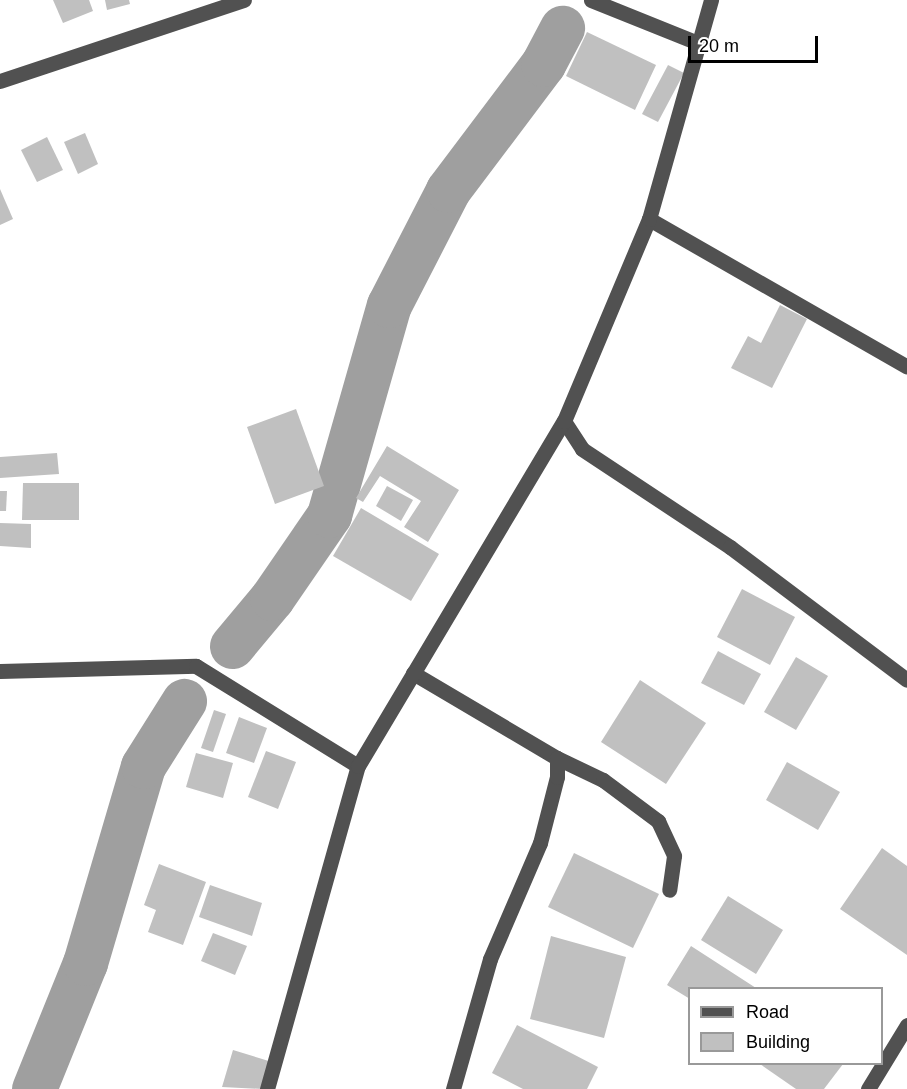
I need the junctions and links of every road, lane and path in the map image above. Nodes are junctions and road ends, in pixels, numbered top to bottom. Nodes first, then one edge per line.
1 (244, 0) edge
2 (591, 0) edge
3 (711, 0) edge
4 (698, 43) junction
5 (0, 81) edge
6 (649, 219) junction
7 (907, 368) edge
8 (564, 421) junction
9 (0, 671) edge
10 (412, 674) junction
11 (907, 680) edge
12 (557, 758) junction
13 (358, 766) junction
14 (669, 890) dead end
15 (907, 1025) edge
16 (883, 1064) edge
17 (883, 1065) edge
18 (267, 1089) edge
19 (453, 1089) edge
20 (868, 1089) edge

1 - 5 street
2 - 4 street
3 - 4 street
4 - 6 street
6 - 7 street
6 - 8 street
8 - 10 street
8 - 11 street
9 - 13 street
10 - 12 street
10 - 13 street
12 - 14 street
12 - 19 street
13 - 18 street
15 - 16 street
17 - 20 street

